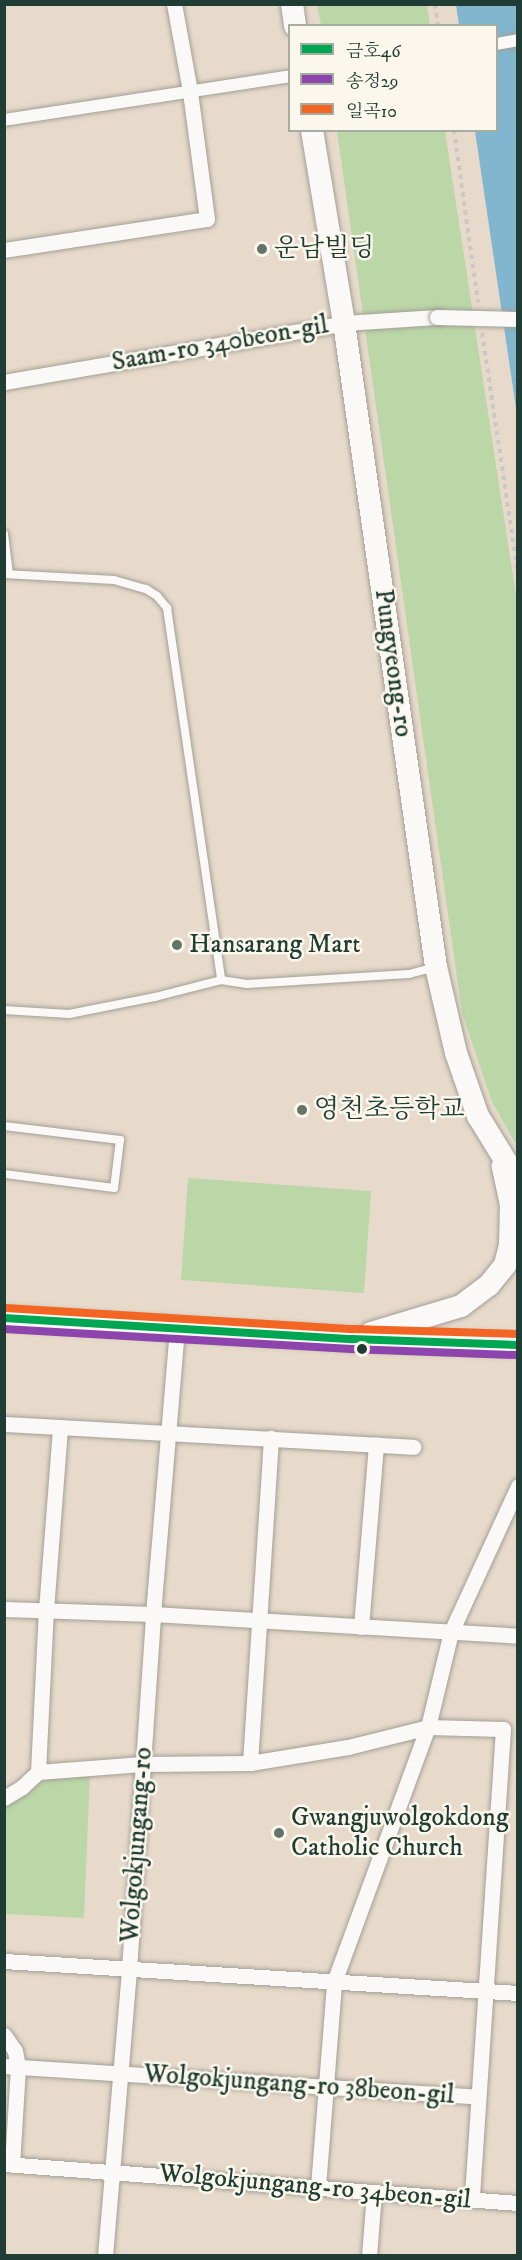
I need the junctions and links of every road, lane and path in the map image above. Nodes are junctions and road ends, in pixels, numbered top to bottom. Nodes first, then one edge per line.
1 (174, 4) edge
2 (292, 4) edge
3 (435, 4) edge
4 (295, 24) edge
5 (438, 24) edge
6 (518, 40) edge
7 (498, 44) edge
8 (288, 76) edge
9 (190, 91) junction
10 (4, 120) edge
11 (312, 132) edge
12 (454, 132) edge
13 (4, 250) edge
14 (479, 312) dead end
15 (518, 319) edge
16 (344, 323) junction
17 (480, 323) dead end
18 (4, 382) edge
19 (4, 534) edge
20 (7, 573) edge
21 (518, 573) edge
22 (436, 967) junction
23 (221, 980) junction
24 (4, 1010) edge
25 (4, 1126) edge
26 (500, 1155) junction
27 (4, 1174) edge
28 (518, 1181) edge
29 (4, 1318) edge
30 (177, 1328) junction
31 (352, 1339) junction
32 (518, 1345) edge
33 (4, 1424) edge
34 (60, 1428) junction
35 (168, 1433) junction
36 (272, 1438) junction
37 (376, 1445) junction
38 (413, 1447) dead end
39 (518, 1485) edge
40 (4, 1609) edge
41 (46, 1610) junction
42 (153, 1614) junction
43 (259, 1621) junction
44 (361, 1627) junction
45 (451, 1632) junction
46 (518, 1636) edge
47 (428, 1727) junction
48 (250, 1763) junction
49 (142, 1764) junction
50 (38, 1772) junction
51 (4, 1798) edge
52 (4, 1961) edge
53 (129, 1969) junction
54 (334, 1982) junction
55 (488, 1991) junction
56 (518, 1993) edge
57 (4, 2035) edge
58 (11, 2066) edge
59 (120, 2074) junction
60 (326, 2087) junction
61 (478, 2097) junction
62 (8, 2164) edge
63 (112, 2170) junction
64 (318, 2187) junction
65 (374, 2192) junction
66 (472, 2199) junction
67 (518, 2203) edge
68 (105, 2256) edge
69 (369, 2256) edge

1 - 9 street
2 - 4 main road
3 - 5 path
6 - 7 street
8 - 9 street
9 - 10 street
9 - 13 street
11 - 16 main road, Pungyeong-ro
12 - 14 path
15 - 16 street, Saam-ro 340beon-gil, bridge
16 - 18 street, Saam-ro 340beon-gil
16 - 22 main road, Pungyeong-ro
17 - 21 path
19 - 20 lane
20 - 23 lane
22 - 23 lane
22 - 26 main road, Pungyeong-ro
23 - 24 lane
25 - 27 lane
26 - 28 main road, Pungyeong-ro
26 - 31 main road
29 - 30 main road
30 - 31 main road
30 - 35 street, Wolgokjungang-ro
31 - 32 main road
33 - 34 street
34 - 35 street
34 - 41 street
35 - 36 street
35 - 42 street, Wolgokjungang-ro
36 - 37 street
36 - 43 street
37 - 38 street
37 - 44 street
39 - 45 street
40 - 41 street
41 - 42 street
41 - 50 street
42 - 43 street
42 - 49 street, Wolgokjungang-ro
43 - 44 street
43 - 48 street
44 - 45 street
45 - 46 street
45 - 47 street
47 - 48 street
47 - 54 street
47 - 55 street
48 - 49 street
49 - 50 street
49 - 53 street, Wolgokjungang-ro
50 - 51 street
52 - 53 street
53 - 54 street
53 - 59 street, Wolgokjungang-ro
54 - 55 street
54 - 60 street
55 - 56 street
55 - 61 street
57 - 58 street
58 - 59 street, Wolgokjungang-ro 38beon-gil
58 - 62 street
59 - 60 street, Wolgokjungang-ro 38beon-gil
59 - 63 street, Wolgokjungang-ro
60 - 61 street, Wolgokjungang-ro 38beon-gil
60 - 64 street
61 - 66 street
62 - 63 street, Wolgokjungang-ro 34beon-gil
63 - 64 street, Wolgokjungang-ro 34beon-gil
63 - 68 street, Wolgokjungang-ro
64 - 65 street, Wolgokjungang-ro 34beon-gil
65 - 66 street, Wolgokjungang-ro 34beon-gil
65 - 69 street
66 - 67 street, Wolgokjungang-ro 34beon-gil

